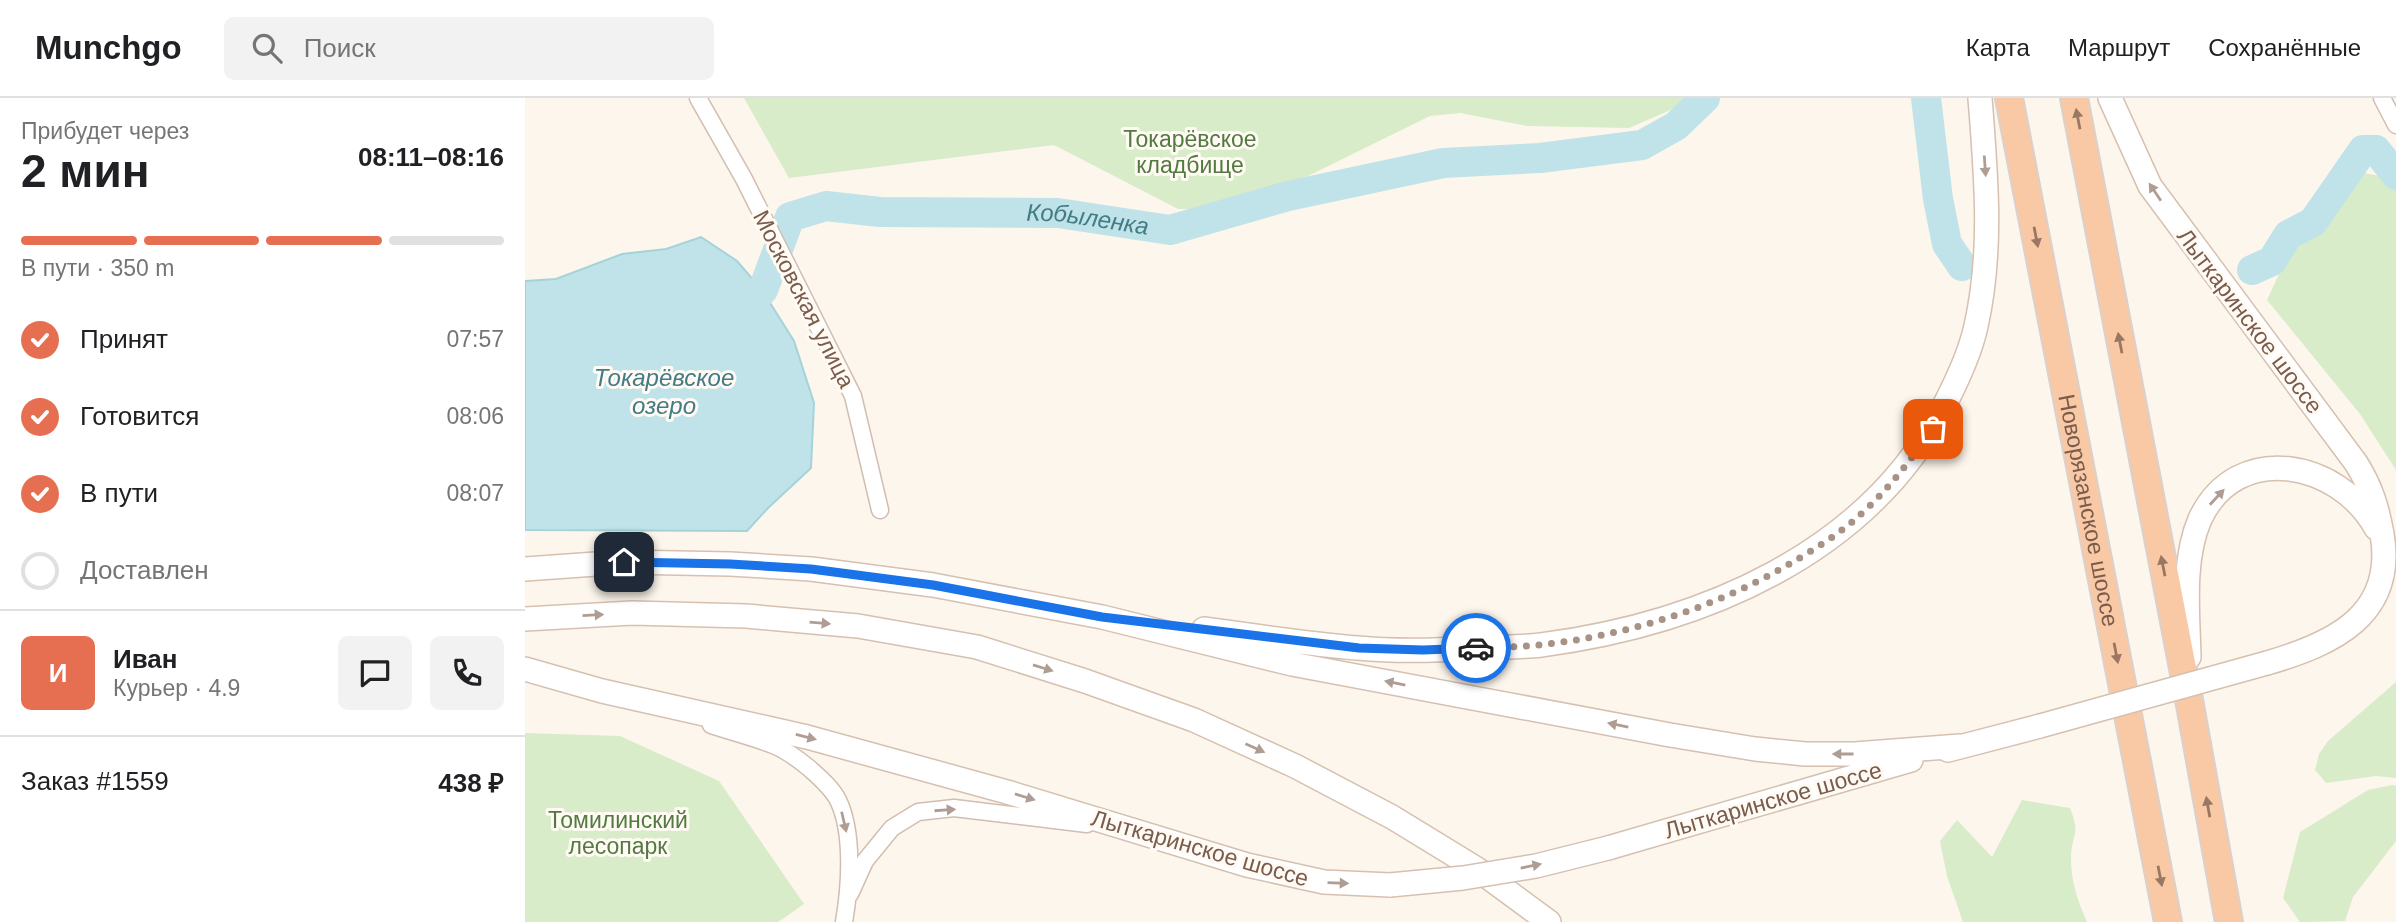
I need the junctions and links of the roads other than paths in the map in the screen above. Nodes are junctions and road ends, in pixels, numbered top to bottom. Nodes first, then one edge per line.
1 (698, 98) edge
2 (1980, 98) edge
3 (2009, 98) edge
4 (2074, 98) edge
5 (2110, 98) edge
6 (2382, 98) edge
7 (2396, 125) edge
8 (880, 510) dead end
9 (2384, 544) junction
10 (525, 569) edge
11 (1102, 617) junction
12 (525, 618) edge
13 (525, 669) edge
14 (602, 691) junction
15 (2190, 705) junction
16 (1960, 746) junction
17 (1120, 827) junction
18 (848, 899) junction
19 (844, 922) edge
20 (1549, 922) edge
21 (2168, 922) edge
22 (2229, 922) edge

1 - 8 street, Московская улица
2 -> 11 main road, Лыткаринское шоссе
3 -> 21 highway, Новорязанское шоссе
15 -> 4 highway
9 -> 5 main road, Лыткаринское шоссе
6 - 7 street
15 -> 9 main road
9 - 16 main road, Лыткаринское шоссе, bridge
10 - 11 main road, Лыткаринское шоссе
16 -> 11 main road, Лыткаринское шоссе
12 -> 20 main road
13 - 14 main road, Лыткаринское шоссе
14 -> 17 main road, Лыткаринское шоссе
14 -> 18 street
22 -> 15 highway
17 -> 16 main road, Лыткаринское шоссе, bridge
18 -> 17 street
18 - 19 street

